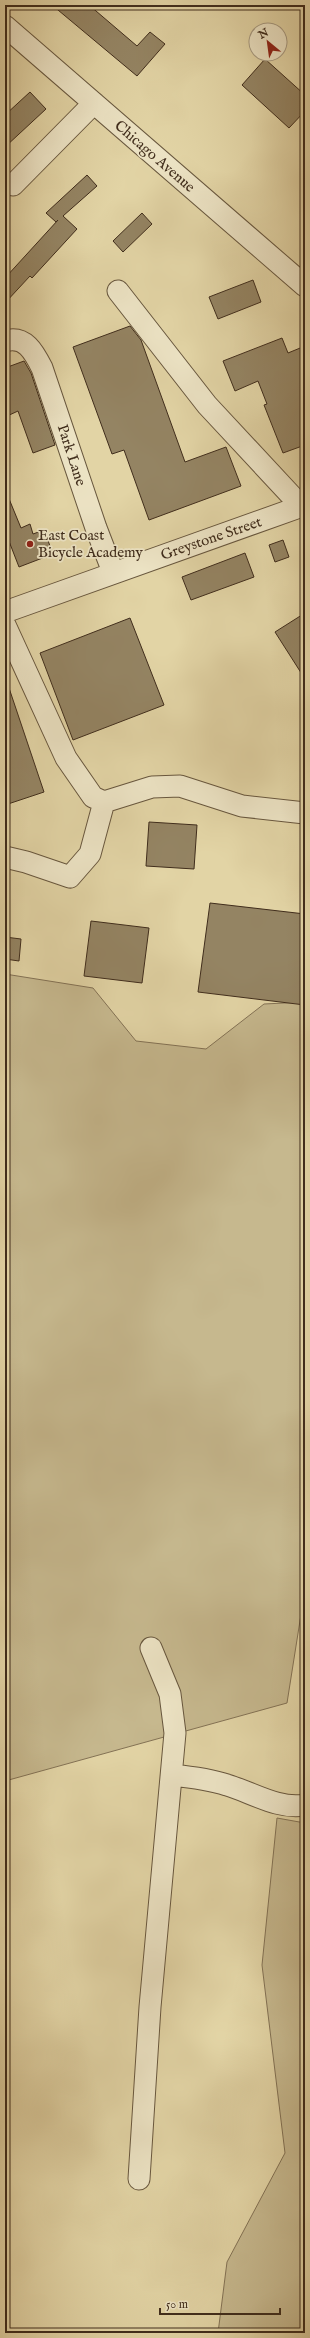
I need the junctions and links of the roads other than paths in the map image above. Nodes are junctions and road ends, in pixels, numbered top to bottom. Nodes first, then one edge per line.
1 (5, 26) edge
2 (94, 103) junction
3 (13, 185) dead end
4 (305, 286) edge
5 (118, 291) dead end
6 (15, 342) edge
7 (303, 505) edge
8 (113, 572) junction
9 (5, 612) edge
10 (5, 625) edge
11 (104, 802) junction
12 (305, 813) edge
13 (5, 857) edge
14 (151, 1648) dead end
15 (172, 1775) junction
16 (305, 1805) edge
17 (139, 2179) dead end

1 - 2 street, Chicago Avenue
2 - 3 street
2 - 4 street, Chicago Avenue
5 - 7 street
6 - 8 street, Park Lane
7 - 8 street, Greystone Street
8 - 9 street, Greystone Street
10 - 11 street
11 - 12 street
11 - 13 street
14 - 15 street
15 - 16 street
15 - 17 street

